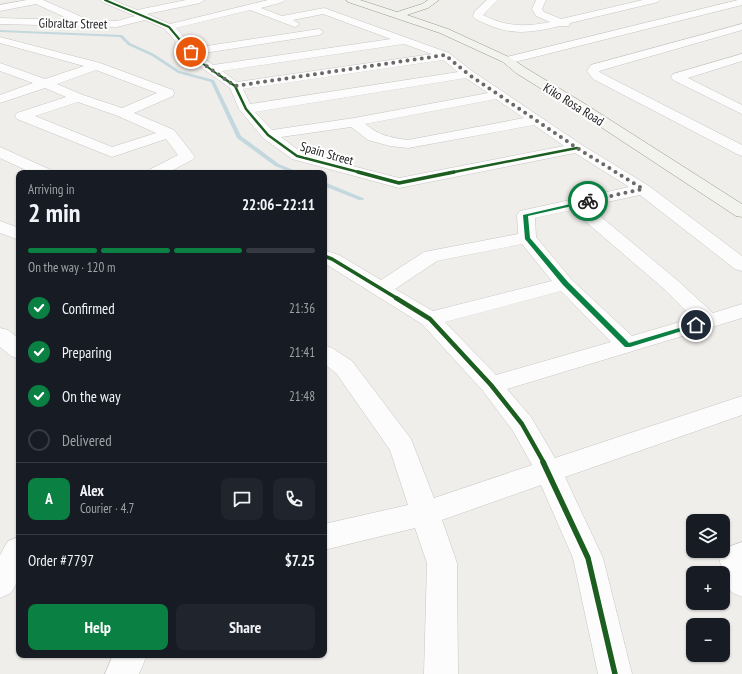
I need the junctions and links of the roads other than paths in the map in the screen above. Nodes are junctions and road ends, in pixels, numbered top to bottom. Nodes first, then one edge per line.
1 (105, 0) edge
2 (170, 0) edge
3 (200, 0) edge
4 (280, 0) edge
5 (352, 0) edge
6 (434, 0) edge
7 (493, 0) edge
8 (541, 0) edge
9 (655, 0) edge
10 (36, 1) edge
11 (742, 2) edge
12 (180, 4) junction
13 (250, 7) junction
14 (0, 8) edge
15 (141, 15) junction
16 (398, 15) junction
17 (282, 19) junction
18 (0, 21) edge
19 (561, 22) junction
20 (88, 23) junction
21 (169, 27) junction
22 (742, 27) edge
23 (319, 32) junction
24 (601, 37) junction
25 (0, 40) edge
26 (407, 40) junction
27 (357, 47) junction
28 (191, 52) junction
29 (445, 55) junction
30 (742, 57) edge
31 (507, 60) junction
32 (96, 66) junction
33 (0, 67) edge
34 (211, 69) junction
35 (468, 74) junction
36 (47, 84) junction
37 (235, 86) junction
38 (498, 95) junction
39 (78, 98) junction
40 (0, 99) edge
41 (246, 109) junction
42 (742, 110) edge
43 (123, 114) junction
44 (536, 120) junction
45 (354, 122) junction
46 (169, 133) junction
47 (268, 135) junction
48 (577, 148) junction
49 (742, 151) edge
50 (0, 152) edge
51 (39, 170) edge
52 (161, 170) edge
53 (643, 189) junction
54 (575, 204) junction
55 (742, 212) edge
56 (0, 226) edge
57 (16, 234) edge
58 (527, 238) junction
59 (327, 257) edge
60 (742, 265) edge
61 (566, 284) junction
62 (381, 289) junction
63 (742, 311) edge
64 (430, 319) junction
65 (709, 321) junction
66 (0, 335) edge
67 (628, 345) junction
68 (16, 348) edge
69 (327, 355) edge
70 (492, 385) junction
71 (742, 405) edge
72 (549, 472) junction
73 (426, 513) junction
74 (327, 536) edge
75 (16, 556) edge
76 (742, 556) edge
77 (742, 582) edge
78 (0, 583) edge
79 (129, 658) edge
80 (122, 674) edge
81 (441, 674) edge
82 (615, 674) edge

1 - 15 street, Spain Street
2 - 12 street
3 - 12 street, Gibraltar Street
4 - 13 street
5 - 16 street, Kiko Rosa Road
6 - 16 street
7 - 19 street
8 - 19 street
9 - 19 street
10 - 14 street
10 - 20 street
11 - 24 street
12 - 15 street, Gibraltar Street
13 - 17 street
13 - 21 street
15 - 20 street, Gibraltar Street
15 - 21 street, Spain Street
16 - 31 street, Kiko Rosa Road
17 - 23 street
17 - 26 street
18 - 20 street, Gibraltar Street
19 - 24 street
21 - 28 street, Spain Street
22 - 49 street
23 - 27 street
23 - 28 street
24 - 31 street
25 - 32 street
26 - 27 street
26 - 29 street
27 - 34 street
28 - 34 street, Spain Street
29 - 35 street
29 - 37 street
30 - 42 street
31 - 55 street, Kiko Rosa Road
32 - 36 street
32 - 43 street
33 - 36 street
34 - 37 street, Spain Street
35 - 38 street
35 - 41 street
36 - 39 street
36 - 40 street
37 - 41 street, Spain Street
38 - 44 street
38 - 45 street
39 - 43 street
39 - 46 street
41 - 47 street, Spain Street
43 - 46 street
44 - 45 street
44 - 48 street
45 - 47 street
46 - 52 street
47 - 48 street, Spain Street
48 - 53 street
50 - 51 street
53 - 54 street
53 - 60 street
54 - 58 street
54 - 65 street
56 - 57 street
58 - 61 street
58 - 62 street
59 - 62 street
61 - 64 street
61 - 67 street
62 - 64 street
63 - 65 street
64 - 70 street
65 - 67 street
66 - 68 street
67 - 70 street
69 - 73 street
70 - 72 street
71 - 72 street
72 - 73 street
72 - 82 street
73 - 74 street
73 - 81 street
75 - 78 street
76 - 77 street
79 - 80 street

